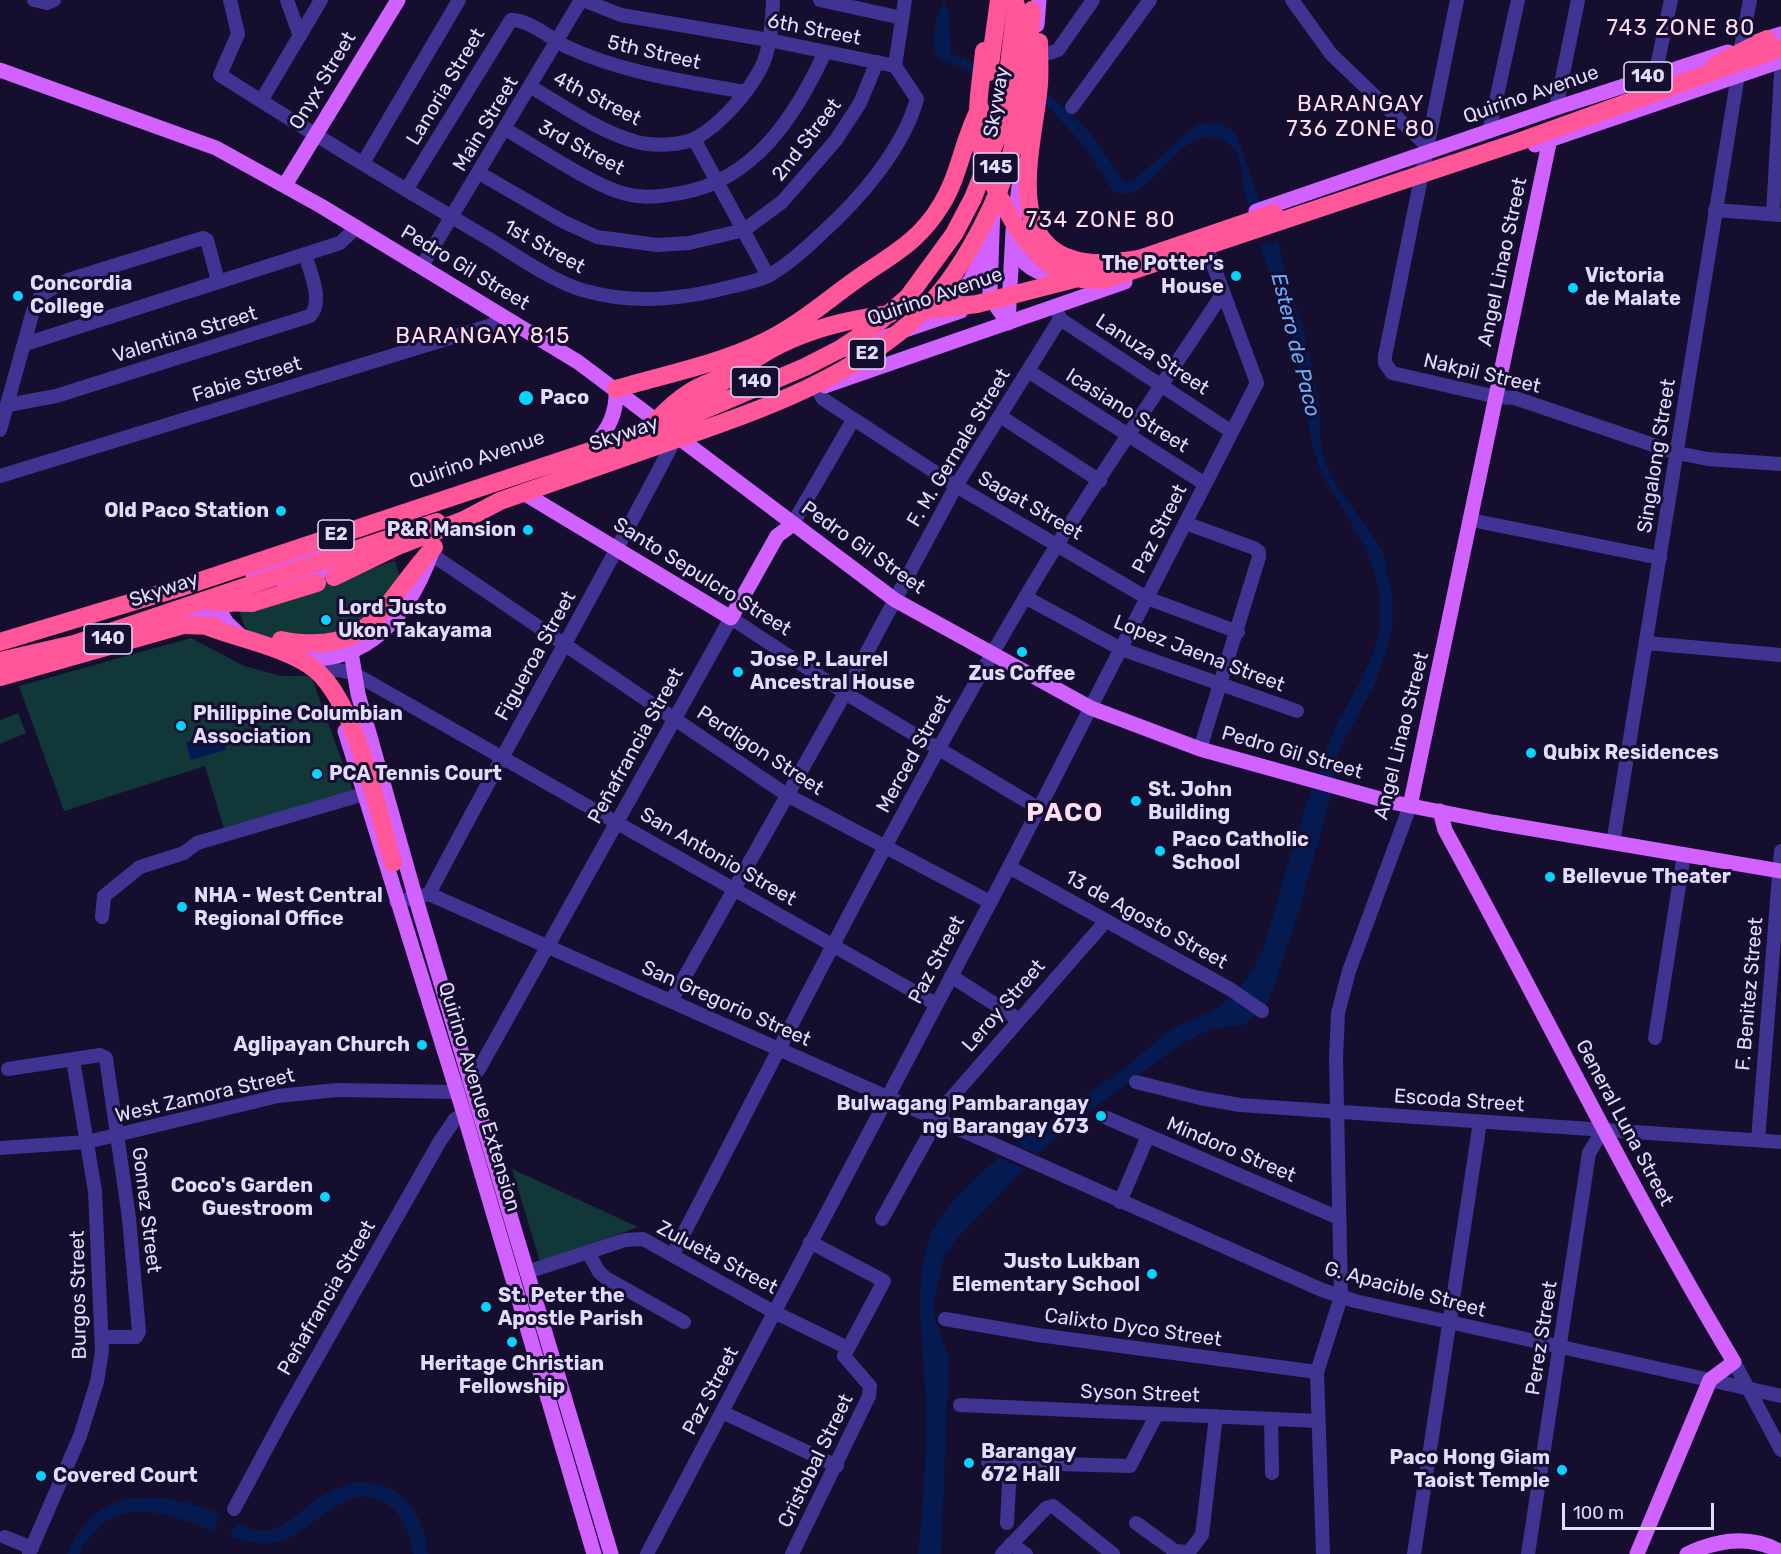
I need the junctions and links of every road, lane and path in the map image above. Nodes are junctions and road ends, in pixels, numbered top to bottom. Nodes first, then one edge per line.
1 (34, 0) edge
2 (54, 0) edge
3 (230, 0) edge
4 (287, 0) edge
5 (321, 0) edge
6 (387, 0) edge
7 (398, 0) edge
8 (459, 0) edge
9 (582, 0) edge
10 (772, 0) edge
11 (820, 0) edge
12 (905, 0) edge
13 (990, 0) edge
14 (999, 0) edge
15 (1010, 0) edge
16 (1017, 0) edge
17 (1093, 0) edge
18 (1150, 0) edge
19 (1292, 0) edge
20 (1457, 0) edge
21 (1518, 0) edge
22 (1578, 0) edge
23 (1671, 0) edge
24 (1750, 0) edge
25 (1035, 4) edge
26 (902, 18) junction
27 (300, 36) junction
28 (769, 40) junction
29 (1776, 40) edge
30 (557, 42) junction
31 (1035, 49) junction
32 (825, 52) junction
33 (1781, 61) edge
34 (877, 62) junction
35 (1739, 62) junction
36 (895, 66) junction
37 (1002, 69) dead end
38 (0, 70) edge
39 (1781, 74) edge
40 (1657, 80) junction
41 (1032, 82) dead end
42 (531, 87) junction
43 (745, 92) junction
44 (261, 101) junction
45 (1000, 102) dead end
46 (1030, 104) dead end
47 (1072, 107) dead end
48 (1556, 108) junction
49 (506, 129) junction
50 (1489, 132) junction
51 (311, 133) junction
52 (694, 139) junction
53 (1550, 140) junction
54 (1426, 150) junction
55 (363, 163) junction
56 (479, 173) junction
57 (281, 182) junction
58 (718, 183) junction
59 (1419, 184) junction
60 (406, 190) junction
61 (993, 207) junction
62 (1016, 209) junction
63 (1715, 210) junction
64 (1777, 214) edge
65 (452, 217) junction
66 (357, 227) junction
67 (744, 230) junction
68 (992, 235) junction
69 (1013, 245) junction
70 (1209, 254) junction
71 (305, 255) junction
72 (1139, 259) junction
73 (422, 266) junction
74 (768, 276) junction
75 (1062, 276) junction
76 (218, 281) junction
77 (1223, 292) junction
78 (1010, 293) junction
79 (993, 300) junction
80 (1058, 313) junction
81 (502, 315) junction
82 (808, 317) junction
83 (1008, 324) junction
84 (915, 327) junction
85 (25, 344) junction
86 (1028, 371) junction
87 (1162, 385) junction
88 (616, 389) junction
89 (817, 389) junction
90 (1497, 397) junction
91 (8, 405) junction
92 (1000, 416) junction
93 (853, 420) junction
94 (669, 426) junction
95 (0, 430) edge
96 (1232, 432) junction
97 (1130, 435) junction
98 (596, 442) junction
99 (1677, 453) junction
100 (1781, 464) edge
101 (0, 477) edge
102 (1100, 481) junction
103 (475, 483) junction
104 (1205, 484) junction
105 (956, 486) junction
106 (527, 495) junction
107 (500, 501) junction
108 (1471, 520) junction
109 (1185, 523) junction
110 (454, 524) junction
111 (792, 525) junction
112 (1058, 546) junction
113 (618, 549) junction
114 (433, 550) junction
115 (1660, 558) junction
116 (208, 572) junction
117 (212, 593) junction
118 (1025, 597) junction
119 (1147, 598) junction
120 (895, 600) junction
121 (217, 609) junction
122 (730, 618) junction
123 (175, 621) junction
124 (203, 625) junction
125 (1238, 632) junction
126 (0, 634) edge
127 (0, 642) edge
128 (565, 644) junction
129 (1646, 644) junction
130 (254, 645) junction
131 (350, 645) junction
132 (1121, 649) junction
133 (992, 654) junction
134 (1781, 655) edge
135 (0, 660) edge
136 (319, 663) junction
137 (0, 669) edge
138 (355, 674) junction
139 (0, 677) edge
140 (1220, 685) junction
141 (845, 693) junction
142 (1091, 708) junction
143 (1297, 711) dead end
144 (674, 719) junction
145 (939, 747) junction
146 (1200, 749) junction
147 (500, 759) junction
148 (364, 794) junction
149 (788, 795) junction
150 (1410, 806) junction
151 (1038, 808) junction
152 (1440, 812) junction
153 (618, 822) junction
154 (1613, 843) junction
155 (884, 848) junction
156 (1781, 851) edge
157 (1684, 854) junction
158 (393, 863) dead end
159 (1009, 867) junction
160 (1780, 871) edge
161 (733, 889) junction
162 (422, 895) junction
163 (396, 902) junction
164 (990, 902) junction
165 (102, 917) dead end
166 (1105, 922) junction
167 (832, 944) junction
168 (548, 946) junction
169 (951, 976) junction
170 (671, 1001) junction
171 (936, 1004) junction
172 (1262, 1011) dead end
173 (1018, 1019) junction
174 (1655, 1038) dead end
175 (777, 1048) junction
176 (74, 1060) junction
177 (8, 1069) dead end
178 (469, 1082) junction
179 (1136, 1082) dead end
180 (456, 1092) junction
181 (888, 1097) junction
182 (1338, 1112) junction
183 (464, 1114) junction
184 (1107, 1118) dead end
185 (937, 1120) junction
186 (1480, 1122) junction
187 (1602, 1130) junction
188 (117, 1136) junction
189 (1149, 1136) junction
190 (1758, 1140) junction
191 (87, 1142) junction
192 (1781, 1142) edge
193 (0, 1148) edge
194 (1037, 1165) joint
195 (1120, 1202) junction
196 (1339, 1218) junction
197 (882, 1219) dead end
198 (810, 1242) junction
199 (588, 1252) junction
200 (673, 1254) junction
201 (528, 1272) junction
202 (1341, 1297) junction
203 (774, 1312) junction
204 (945, 1319) dead end
205 (684, 1322) dead end
206 (1449, 1322) junction
207 (102, 1337) junction
208 (1561, 1348) junction
209 (846, 1352) junction
210 (553, 1360) junction
211 (1734, 1362) junction
212 (538, 1364) junction
213 (1317, 1372) junction
214 (1710, 1380) junction
215 (1749, 1389) junction
216 (1781, 1396) edge
217 (960, 1406) dead end
218 (722, 1412) junction
219 (1157, 1414) junction
220 (1216, 1416) junction
221 (1271, 1419) junction
222 (571, 1421) junction
223 (1318, 1421) junction
224 (556, 1426) junction
225 (1781, 1450) edge
226 (988, 1462) dead end
227 (1010, 1464) junction
228 (837, 1466) junction
229 (1272, 1473) dead end
230 (234, 1509) dead end
231 (1007, 1523) dead end
232 (1136, 1523) dead end
233 (5, 1537) dead end
234 (1007, 1549) edge
235 (30, 1551) edge
236 (1781, 1552) edge
237 (594, 1554) edge
238 (611, 1554) edge
239 (647, 1554) edge
240 (792, 1554) edge
241 (1026, 1554) edge
242 (1113, 1554) edge
243 (1323, 1554) edge
244 (1414, 1554) edge
245 (1528, 1554) edge
246 (1638, 1554) edge
247 (1687, 1554) edge

1 - 2 street
3 - 44 street, 1st Street
4 - 27 street
5 - 27 street
6 - 51 main road, Onyx Street
7 - 51 main road, Onyx Street
8 - 55 street
9 - 28 street, 6th Street
9 - 30 street, Main Street
10 - 28 street
11 - 26 street
12 - 26 street
13 - 35 highway, bridge
14 - 82 highway
15 - 37 main road
16 - 94 highway, Skyway / E2, bridge
17 - 31 street
18 - 47 street
19 - 54 street
20 - 54 street, Nakpil Street
21 - 50 street
22 - 48 street, Angel Linao Street
23 - 40 street
24 - 35 street, Singalong Street
25 - 31 main road
25 - 72 highway, bridge
25 - 107 highway, Skyway / E2, bridge
26 - 36 street
27 - 44 street
28 - 32 street, 6th Street
28 - 43 street
29 - 35 highway
29 - 40 highway
30 - 42 street, Main Street
30 - 43 street, 5th Street
30 - 60 street, Lanoria Street
31 - 41 main road
32 - 34 street, 6th Street
32 - 58 street, 3rd Street
33 - 35 main road, Quirino Avenue / 140
34 - 36 street, 6th Street
34 - 67 street, 2nd Street
35 - 40 main road, Quirino Avenue / 140
35 - 53 main road, Quirino Avenue / 140
35 - 63 street, Singalong Street
36 - 74 street, 1st Street
38 - 57 main road, Pedro Gil Street
39 - 64 street
40 - 48 main road, Quirino Avenue / 140
40 - 72 highway
42 - 49 street, Main Street
42 - 52 street, 4th Street
43 - 52 street
44 - 51 street, 1st Street
45 - 61 main road, 145
46 - 62 main road, 145
48 - 50 main road, Quirino Avenue / 140
48 - 53 main road, Angel Linao Street
49 - 56 street, Main Street
49 - 58 street, 3rd Street
50 - 54 main road, Quirino Avenue / 140
51 - 55 street, 1st Street
51 - 57 main road, Onyx Street
52 - 58 street
53 - 59 main road, Quirino Avenue / 140
53 - 90 main road, Angel Linao Street
54 - 59 street, Nakpil Street
54 - 75 main road, Quirino Avenue / 140
55 - 60 street, 1st Street
56 - 65 street, Main Street
56 - 67 street, 2nd Street
57 - 66 main road, Pedro Gil Street
58 - 67 street
59 - 70 main road, Quirino Avenue / 140
59 - 90 street, Nakpil Street
60 - 65 street, 1st Street
61 - 62 main road
61 - 68 main road, 145
62 - 69 main road, 145
63 - 64 street
63 - 99 street, Singalong Street
65 - 73 street, Main Street
65 - 74 street, 1st Street
66 - 71 street
66 - 73 main road, Pedro Gil Street
67 - 74 street
68 - 79 main road, 145
68 - 84 main road
69 - 75 main road
69 - 78 main road, 145
70 - 77 street
70 - 80 main road, Quirino Avenue / 140
71 - 76 street
71 - 91 street, Valentina Street
72 - 94 highway, bridge
73 - 81 main road, Pedro Gil Street
75 - 78 main road, Quirino Avenue / 140
76 - 85 street
76 - 85 street
77 - 87 street, Merced Street
77 - 96 street, Paz Street
78 - 79 main road, Quirino Avenue / 140
78 - 83 main road, 145
79 - 83 main road, 145
79 - 84 main road, Quirino Avenue / 140
80 - 83 main road, Quirino Avenue / 140
80 - 86 street, F. M. Gernale Street
80 - 87 street, Lanuza Street
81 - 88 main road, Pedro Gil Street
81 - 101 street, Fabie Street
82 - 88 highway
82 - 94 highway
83 - 89 main road, Quirino Avenue / 140
84 - 94 main road, Quirino Avenue / 140
85 - 91 street
86 - 92 street, F. M. Gernale Street
86 - 97 street, Icasiano Street
87 - 96 street, Lanuza Street
87 - 97 street, Merced Street
88 - 94 main road, Pedro Gil Street
88 - 98 main road
89 - 93 street, Sagat Street
89 - 94 main road, Quirino Avenue / 140
90 - 99 street, Nakpil Street
90 - 108 main road, Angel Linao Street
91 - 95 street
92 - 102 street
92 - 105 street, F. M. Gernale Street
93 - 105 street, Sagat Street
93 - 111 street, Peñafrancia Street
94 - 98 main road, Quirino Avenue / 140
94 - 106 main road, Quirino Avenue / 140
94 - 111 main road, Pedro Gil Street
94 - 113 street, Figueroa Street
94 - 127 highway, Skyway / E2, bridge
96 - 104 street, Paz Street
97 - 102 street, Merced Street
97 - 104 street, Icasiano Street
98 - 103 main road, Quirino Avenue / 140
99 - 100 street, Nakpil Street
99 - 115 street, Singalong Street
102 - 112 street, Merced Street
103 - 116 main road, Quirino Avenue / 140
103 - 117 main road
104 - 109 street, Paz Street
105 - 112 street, Sagat Street
105 - 120 street, F. M. Gernale Street
106 - 110 main road, Quirino Avenue / 140
106 - 113 main road, Santo Sepulcro Street
107 - 135 highway, Skyway / E2, bridge
107 - 135 highway, bridge
108 - 115 street
108 - 150 main road, Angel Linao Street
109 - 119 street, Paz Street
109 - 125 street
110 - 114 main road, Quirino Avenue / 140
110 - 121 main road, Quirino Avenue / 140
111 - 120 main road, Pedro Gil Street
111 - 122 main road, Peñafrancia Street
112 - 118 street, Merced Street
112 - 119 street, Sagat Street
113 - 122 main road, Santo Sepulcro Street
113 - 128 street, Figueroa Street
114 - 128 street, Perdigon Street
114 - 131 highway
115 - 129 street, Singalong Street
116 - 117 main road
116 - 126 main road, Quirino Avenue / 140
117 - 121 main road
118 - 132 street, Lopez Jaena Street
118 - 133 street, Merced Street
119 - 125 street, Sagat Street
119 - 132 street, Paz Street
120 - 133 main road, Pedro Gil Street
120 - 141 street, F. M. Gernale Street
121 - 123 main road, Quirino Avenue / 140
121 - 130 main road
122 - 141 street, Santo Sepulcro Street
122 - 144 street, Peñafrancia Street
123 - 130 main road
123 - 137 main road, Quirino Avenue / 140
124 - 131 highway, bridge
124 - 139 highway, bridge
124 - 158 highway, bridge
125 - 140 street
128 - 144 street, Perdigon Street
128 - 147 street, Figueroa Street
129 - 134 street
129 - 154 street, Singalong Street
130 - 136 main road
131 - 136 main road
131 - 138 main road, Quirino Avenue Extension
132 - 140 street, Lopez Jaena Street
132 - 142 street, Paz Street
133 - 142 main road, Pedro Gil Street
133 - 145 street, Merced Street
136 - 138 street, San Antonio Street
136 - 148 main road, Quirino Avenue Extension
138 - 147 street, San Antonio Street
138 - 162 main road, Quirino Avenue Extension
140 - 143 street, Lopez Jaena Street
140 - 146 street
141 - 145 street, Santo Sepulcro Street
141 - 149 street, F. M. Gernale Street
142 - 146 main road, Pedro Gil Street
142 - 151 street, Paz Street
144 - 149 street, Perdigon Street
144 - 153 street, Peñafrancia Street
145 - 151 street, Santo Sepulcro Street
145 - 155 street, Merced Street
146 - 150 main road, Pedro Gil Street
147 - 153 street, San Antonio Street
147 - 162 street, Figueroa Street
148 - 163 main road, Quirino Avenue Extension
148 - 165 street
149 - 155 street, Perdigon Street
149 - 161 street, F. M. Gernale Street
150 - 152 main road, Pedro Gil Street
150 - 182 street, Angel Linao Street
151 - 159 street, Paz Street
152 - 154 main road, Pedro Gil Street
152 - 187 main road, General Luna Street
153 - 161 street, San Antonio Street
153 - 168 street, Peñafrancia Street
154 - 157 main road, Pedro Gil Street
155 - 164 street, Perdigon Street
155 - 167 street, Merced Street
156 - 160 street, F. Benitez Street
157 - 160 main road, Pedro Gil Street
157 - 174 street
159 - 164 street, Paz Street
159 - 166 street, 13 de Agosto Street
160 - 190 street, F. Benitez Street
161 - 167 street, San Antonio Street
161 - 170 street, F. M. Gernale Street
162 - 163 street
162 - 168 street, San Gregorio Street
162 - 178 main road, Quirino Avenue Extension
163 - 180 main road, Quirino Avenue Extension
164 - 169 street, Paz Street
166 - 172 street, 13 de Agosto Street
166 - 173 street, Leroy Street
167 - 171 street, San Antonio Street
167 - 175 street, Merced Street
168 - 170 street, San Gregorio Street
168 - 178 street, Peñafrancia Street
169 - 171 street, Paz Street
169 - 173 street
170 - 175 street, San Gregorio Street
171 - 181 street, Paz Street
173 - 185 street, Leroy Street
175 - 181 street, San Gregorio Street
175 - 200 street, Merced Street
176 - 177 street
176 - 188 street, Gomez Street
176 - 191 street, Burgos Street
178 - 180 street, Peñafrancia Street
178 - 201 main road, Quirino Avenue Extension
179 - 182 street, Escoda Street
180 - 183 main road, Quirino Avenue Extension
180 - 188 street, West Zamora Street
181 - 185 street, San Gregorio Street
181 - 198 street, Paz Street
182 - 186 street, Escoda Street
182 - 196 street, Angel Linao Street
183 - 212 main road, Quirino Avenue Extension
183 - 230 street, Peñafrancia Street
184 - 189 street, Mindoro Street
185 - 194 street, San Gregorio Street
185 - 197 street, Leroy Street
186 - 187 street, Escoda Street
186 - 206 street
187 - 190 street, Escoda Street
187 - 208 street, Perez Street
187 - 211 main road, General Luna Street
188 - 191 street, West Zamora Street
188 - 207 street, Gomez Street
189 - 195 street
189 - 196 street, Mindoro Street
190 - 192 street, Escoda Street
191 - 193 street, West Zamora Street
191 - 207 street, Burgos Street
194 - 195 street, G. Apacible Street
195 - 202 street, G. Apacible Street
196 - 202 street, Angel Linao Street
198 - 203 street, Paz Street
198 - 209 street
199 - 200 street, Zulueta Street
199 - 201 street, Zulueta Street
199 - 205 street
200 - 203 street, Zulueta Street
201 - 210 main road, Quirino Avenue Extension
202 - 206 street, G. Apacible Street
202 - 213 street, Angel Linao Street
203 - 209 street, Zulueta Street
203 - 218 street, Paz Street
204 - 213 street, Calixto Dyco Street
206 - 208 street, G. Apacible Street
206 - 244 street
207 - 235 street, Burgos Street
208 - 214 street, G. Apacible Street
208 - 245 street, Perez Street
209 - 228 street, Cristobal Street
210 - 212 main road
210 - 222 main road, Quirino Avenue Extension
211 - 214 main road
211 - 215 street, General Luna Street
212 - 224 main road, Quirino Avenue Extension
213 - 223 street, Angel Linao Street
214 - 215 street, G. Apacible Street
214 - 246 main road
215 - 216 street, G. Apacible Street
215 - 225 street, General Luna Street
217 - 219 street, Syson Street
218 - 228 street
218 - 239 street, Paz Street
219 - 220 street, Syson Street
219 - 227 street
220 - 221 street, Syson Street
220 - 232 street
221 - 223 street, Syson Street
221 - 229 street
222 - 224 main road
222 - 238 main road, Quirino Avenue Extension
223 - 243 street, Angel Linao Street
224 - 237 main road, Quirino Avenue Extension
226 - 227 street
227 - 231 street
228 - 240 street, Cristobal Street
233 - 235 street
234 - 241 street
234 - 242 street
236 - 247 main road

